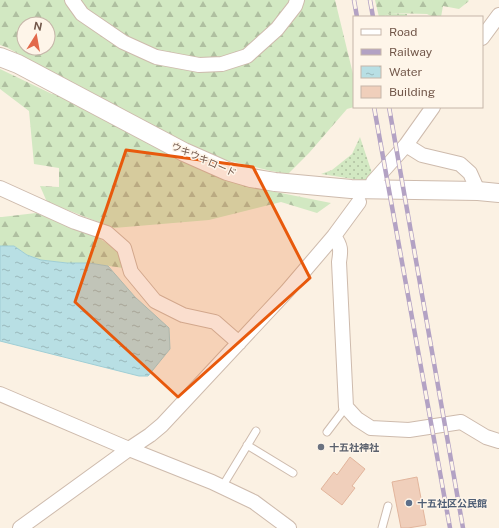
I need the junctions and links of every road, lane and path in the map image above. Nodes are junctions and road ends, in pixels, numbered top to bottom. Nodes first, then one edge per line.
1 (72, 0) edge
2 (298, 0) edge
3 (499, 16) edge
4 (483, 37) edge
5 (0, 57) edge
6 (432, 108) edge
7 (406, 146) junction
8 (373, 182) dead end
9 (0, 188) edge
10 (478, 191) junction
11 (499, 193) edge
12 (359, 202) dead end
13 (334, 236) junction
14 (239, 343) junction
15 (0, 394) edge
16 (346, 408) junction
17 (256, 431) dead end
18 (327, 432) dead end
19 (499, 441) edge
20 (247, 445) junction
21 (128, 449) junction
22 (294, 473) dead end
23 (222, 487) junction
24 (388, 506) dead end
25 (20, 528) edge
26 (289, 528) edge
27 (382, 528) edge

1 - 2 street
3 - 4 street
5 - 10 street, ウキウキロード
6 - 7 street
7 - 8 street
7 - 10 street
9 - 14 street
10 - 11 street, ウキウキロード
12 - 13 street
13 - 14 street
13 - 16 street
14 - 21 street
15 - 21 street
16 - 18 lane
16 - 19 street
17 - 20 lane
20 - 22 lane
20 - 23 lane
21 - 23 street
21 - 25 street
23 - 26 street
24 - 27 lane

